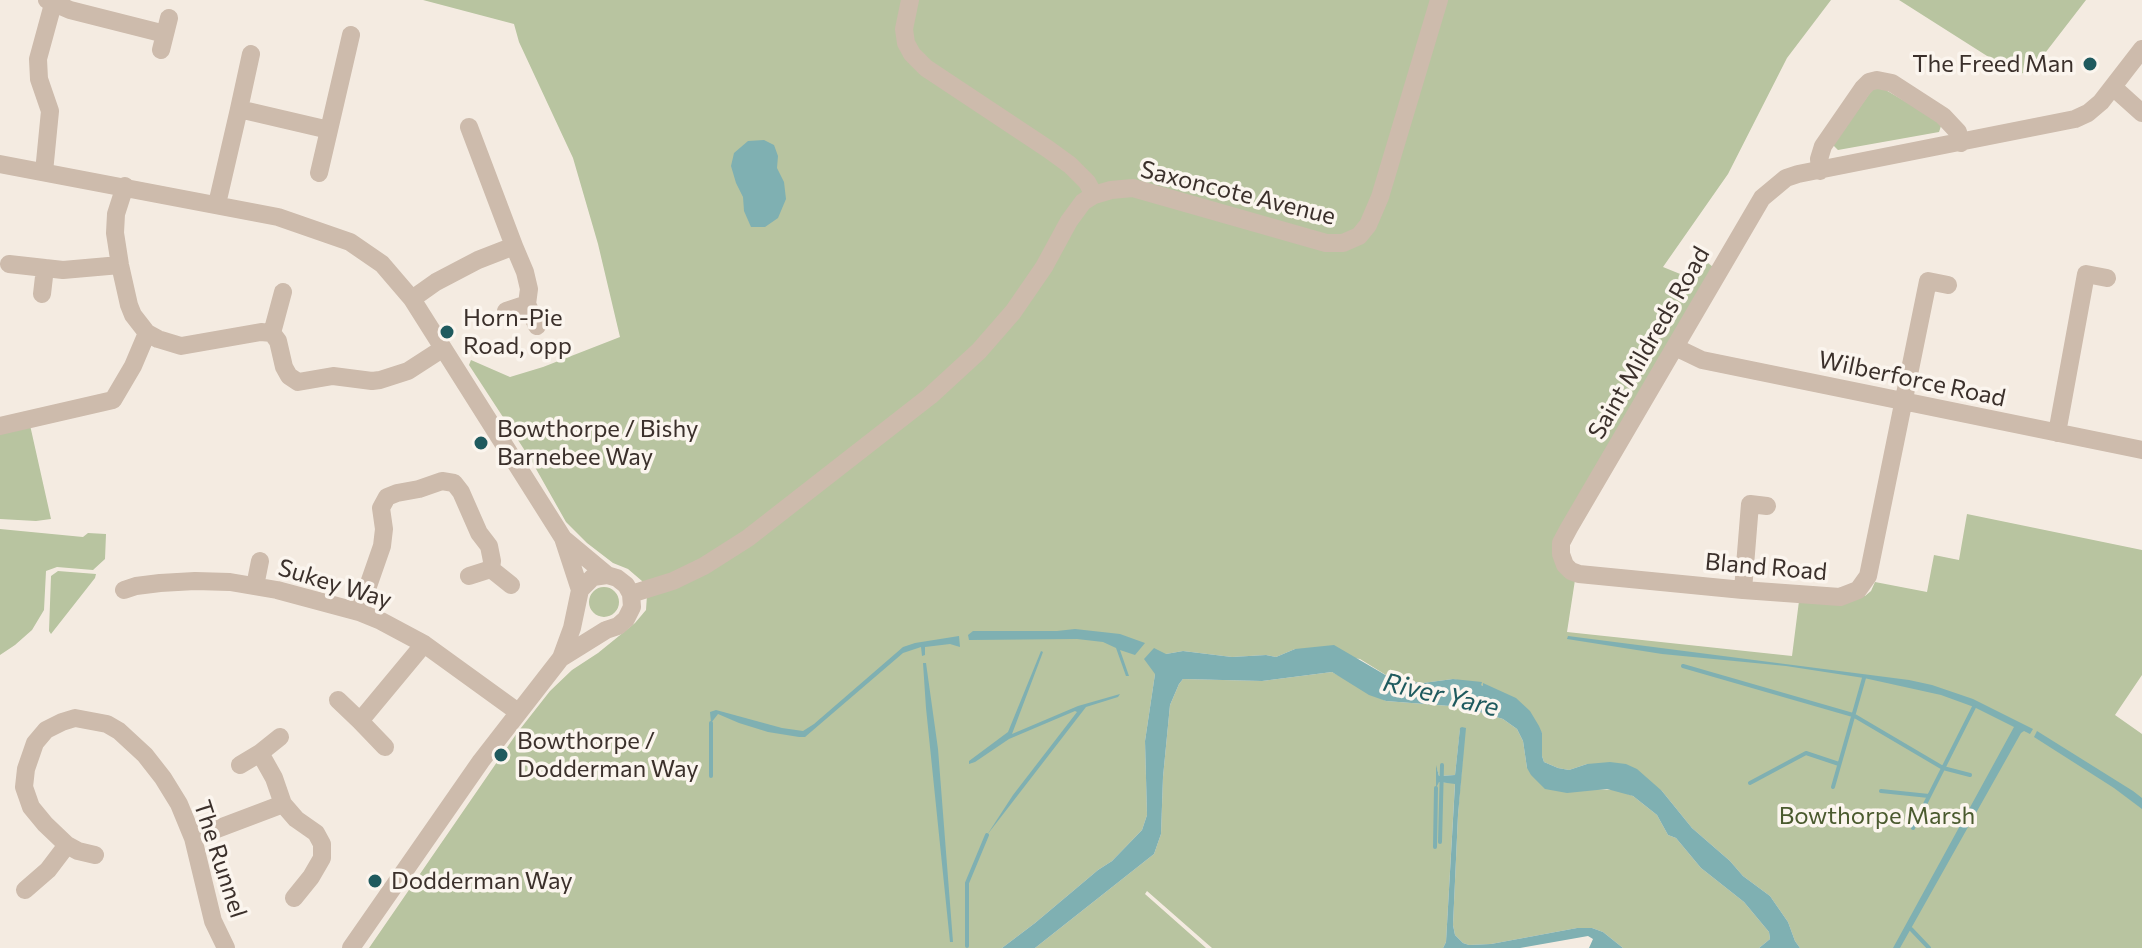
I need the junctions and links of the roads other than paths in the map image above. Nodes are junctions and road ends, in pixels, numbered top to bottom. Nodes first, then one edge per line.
1 (910, 0) edge
2 (1439, 0) edge
3 (50, 2) edge
4 (165, 34) dead end
5 (351, 35) dead end
6 (2142, 49) edge
7 (251, 54) dead end
8 (2113, 87) junction
9 (239, 109) junction
10 (2142, 113) edge
11 (469, 127) dead end
12 (329, 130) junction
13 (1961, 143) junction
14 (0, 164) edge
15 (1820, 171) junction
16 (44, 172) junction
17 (319, 173) dead end
18 (125, 186) junction
19 (219, 195) junction
20 (1094, 195) junction
21 (514, 246) junction
22 (9, 264) dead end
23 (120, 265) junction
24 (45, 268) junction
25 (2066, 270) dead end
26 (2086, 274) junction
27 (1909, 277) dead end
28 (2107, 278) dead end
29 (1928, 281) junction
30 (1948, 285) dead end
31 (283, 292) dead end
32 (42, 294) dead end
33 (412, 299) junction
34 (527, 304) junction
35 (506, 311) dead end
36 (537, 326) dead end
37 (147, 333) junction
38 (272, 333) junction
39 (1675, 347) junction
40 (442, 349) junction
41 (1904, 402) junction
42 (0, 426) edge
43 (2057, 433) junction
44 (2142, 450) edge
45 (1750, 504) dead end
46 (563, 538) junction
47 (260, 561) dead end
48 (491, 569) junction
49 (1571, 571) joint
50 (607, 575) junction
51 (469, 576) dead end
52 (511, 585) dead end
53 (255, 586) junction
54 (124, 590) dead end
55 (1743, 590) junction
56 (631, 594) junction
57 (579, 595) junction
58 (359, 612) junction
59 (606, 630) junction
60 (424, 644) junction
61 (561, 658) junction
62 (338, 700) dead end
63 (518, 712) junction
64 (360, 721) junction
65 (280, 737) dead end
66 (385, 747) dead end
67 (260, 753) junction
68 (240, 765) dead end
69 (283, 804) junction
70 (193, 838) junction
71 (67, 845) junction
72 (95, 855) dead end
73 (25, 890) dead end
74 (294, 898) dead end
75 (226, 948) edge
76 (351, 948) edge

1 - 20 street
2 - 20 street, Saxoncote Avenue
3 - 4 street
3 - 16 street
5 - 12 street
6 - 8 street, Saint Mildreds Road
7 - 9 street
8 - 10 street
8 - 13 street, Saint Mildreds Road
9 - 12 street
9 - 19 street
11 - 21 street
12 - 17 street
13 - 15 street, Saint Mildreds Road
13 - 15 street
14 - 16 street
15 - 39 street, Saint Mildreds Road
16 - 18 street
18 - 19 street
18 - 23 street
19 - 33 street
20 - 56 street
21 - 33 street
21 - 34 street
22 - 24 street
23 - 24 street
23 - 37 street
24 - 32 street
25 - 26 street
26 - 28 street
26 - 43 street
27 - 29 street
29 - 30 street
29 - 41 street, Bland Road
31 - 38 street
33 - 40 street
34 - 35 street
34 - 36 street
37 - 38 street
37 - 42 street
38 - 40 street
39 - 41 street, Wilberforce Road
39 - 49 street, Saint Mildreds Road
40 - 46 street
41 - 43 street, Wilberforce Road
41 - 55 street, Bland Road
43 - 44 street, Wilberforce Road
45 - 55 street
46 - 50 street
46 - 57 street
47 - 53 street, Sukey Way
48 - 51 street
48 - 52 street
48 - 58 street
49 - 55 street, Bland Road
50 - 56 street
50 - 57 street
53 - 54 street, Sukey Way
53 - 58 street, Sukey Way
56 - 59 street
57 - 59 street
57 - 61 street
58 - 60 street, Sukey Way
59 - 61 street
60 - 63 street, Sukey Way
60 - 64 street
61 - 63 street
62 - 64 street
63 - 76 street
64 - 66 street
65 - 67 street
67 - 68 street
67 - 69 street
69 - 70 street
69 - 74 street
70 - 71 street, The Runnel
70 - 75 street, The Runnel
71 - 72 street, The Runnel
71 - 73 street

